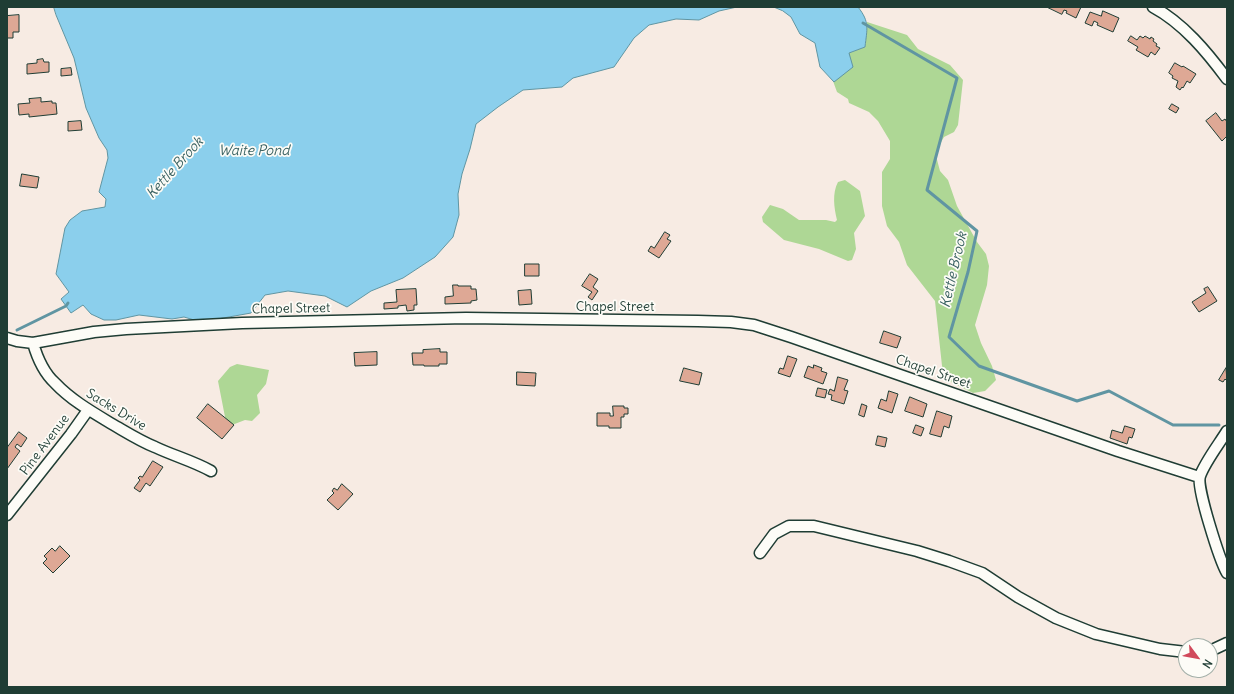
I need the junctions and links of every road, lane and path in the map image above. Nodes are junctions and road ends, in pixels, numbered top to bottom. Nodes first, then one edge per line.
1 (1153, 7) edge
2 (1227, 79) edge
3 (7, 338) edge
4 (33, 343) junction
5 (88, 410) junction
6 (1227, 431) edge
7 (211, 472) dead end
8 (1199, 477) junction
9 (7, 515) edge
10 (760, 553) dead end
11 (1227, 573) edge
12 (1178, 651) edge

1 - 2 street
3 - 4 street, Chapel Street
4 - 5 street, Sacks Drive
4 - 8 street, Chapel Street
5 - 7 street, Sacks Drive
5 - 9 street, Pine Avenue
6 - 8 street
8 - 11 street
10 - 12 street

